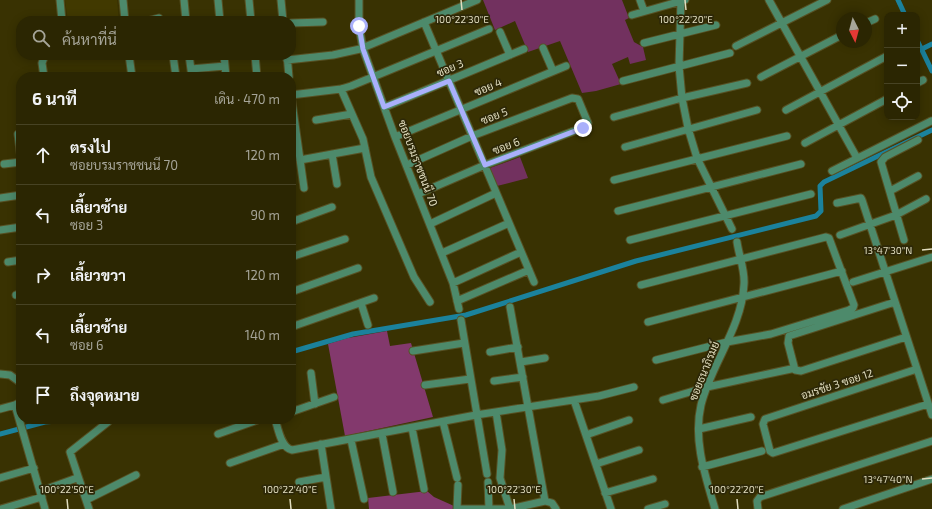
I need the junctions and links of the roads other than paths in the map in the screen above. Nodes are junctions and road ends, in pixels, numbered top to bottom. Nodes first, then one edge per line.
1 (60, 0) edge
2 (123, 0) edge
3 (184, 0) edge
4 (218, 0) edge
5 (249, 0) edge
6 (281, 0) edge
7 (359, 0) edge
8 (477, 0) edge
9 (640, 0) edge
10 (769, 0) edge
11 (826, 0) edge
12 (680, 2) edge
13 (644, 11) junction
14 (632, 15) dead end
15 (62, 16) edge
16 (125, 16) edge
17 (186, 16) edge
18 (220, 16) edge
19 (251, 16) edge
20 (283, 16) edge
21 (875, 19) dead end
22 (872, 20) edge
23 (323, 22) dead end
24 (424, 22) junction
25 (296, 23) edge
26 (782, 23) junction
27 (716, 25) dead end
28 (489, 29) dead end
29 (500, 32) dead end
30 (681, 34) junction
31 (836, 39) edge
32 (644, 43) dead end
33 (736, 46) dead end
34 (363, 47) junction
35 (543, 48) dead end
36 (524, 49) dead end
37 (436, 51) junction
38 (730, 53) dead end
39 (510, 55) junction
40 (801, 56) junction
41 (296, 57) edge
42 (884, 58) edge
43 (43, 60) edge
44 (130, 60) edge
45 (174, 60) edge
46 (190, 60) edge
47 (224, 60) edge
48 (255, 60) edge
49 (287, 60) edge
50 (225, 66) junction
51 (566, 66) dead end
52 (679, 66) junction
53 (191, 69) junction
54 (553, 71) junction
55 (43, 72) edge
56 (131, 72) edge
57 (176, 72) edge
58 (191, 72) edge
59 (226, 72) edge
60 (257, 72) edge
61 (288, 72) edge
62 (374, 77) junction
63 (761, 77) dead end
64 (449, 81) junction
65 (623, 81) dead end
66 (748, 83) dead end
67 (341, 89) junction
68 (820, 91) junction
69 (296, 94) edge
70 (682, 98) junction
71 (884, 101) edge
72 (384, 107) junction
73 (461, 110) junction
74 (757, 110) dead end
75 (786, 110) dead end
76 (582, 111) joint
77 (352, 114) junction
78 (614, 116) dead end
79 (316, 120) dead end
80 (931, 121) dead end
81 (839, 124) junction
82 (688, 128) junction
83 (296, 131) edge
84 (472, 136) junction
85 (787, 136) dead end
86 (396, 137) junction
87 (918, 140) dead end
88 (805, 143) dead end
89 (625, 147) dead end
90 (365, 148) junction
91 (332, 154) junction
92 (697, 158) junction
93 (857, 158) junction
94 (300, 160) junction
95 (16, 161) edge
96 (4, 164) dead end
97 (801, 164) dead end
98 (406, 165) junction
99 (485, 165) junction
100 (832, 171) dead end
101 (918, 176) dead end
102 (614, 180) dead end
103 (337, 184) dead end
104 (304, 188) dead end
105 (710, 188) junction
106 (890, 191) junction
107 (496, 193) junction
108 (418, 194) junction
109 (811, 194) dead end
110 (16, 196) edge
111 (0, 198) edge
112 (926, 199) dead end
113 (837, 203) dead end
114 (332, 207) dead end
115 (618, 211) dead end
116 (726, 215) junction
117 (896, 215) junction
118 (296, 220) edge
119 (509, 223) junction
120 (430, 224) junction
121 (870, 224) junction
122 (16, 228) edge
123 (732, 229) dead end
124 (0, 230) edge
125 (840, 235) dead end
126 (346, 239) dead end
127 (630, 240) dead end
128 (904, 240) dead end
129 (737, 242) dead end
130 (521, 252) junction
131 (442, 253) junction
132 (296, 255) edge
133 (932, 257) edge
134 (740, 258) junction
135 (16, 261) edge
136 (8, 262) dead end
137 (358, 268) dead end
138 (529, 270) junction
139 (842, 271) junction
140 (885, 272) junction
141 (534, 282) dead end
142 (853, 282) dead end
143 (453, 283) junction
144 (640, 285) dead end
145 (296, 290) edge
146 (374, 298) dead end
147 (743, 298) junction
148 (457, 301) junction
149 (430, 302) dead end
150 (895, 302) junction
151 (361, 303) junction
152 (510, 307) dead end
153 (459, 309) dead end
154 (461, 320) dead end
155 (648, 322) dead end
156 (296, 325) edge
157 (368, 325) dead end
158 (906, 337) junction
159 (727, 342) junction
160 (464, 343) junction
161 (518, 347) junction
162 (413, 351) dead end
163 (490, 352) dead end
164 (545, 358) dead end
165 (656, 360) dead end
166 (521, 362) junction
167 (791, 369) dead end
168 (917, 369) junction
169 (311, 373) dead end
170 (0, 374) edge
171 (523, 377) junction
172 (16, 379) edge
173 (470, 379) junction
174 (494, 382) dead end
175 (425, 385) dead end
176 (634, 387) dead end
177 (707, 387) junction
178 (334, 397) dead end
179 (574, 400) junction
180 (663, 400) dead end
181 (315, 404) junction
182 (928, 404) junction
183 (16, 405) edge
184 (528, 407) junction
185 (0, 409) edge
186 (296, 410) edge
187 (496, 412) junction
188 (476, 415) junction
189 (932, 415) edge
190 (751, 417) dead end
191 (629, 420) dead end
192 (444, 422) junction
193 (20, 424) edge
194 (105, 424) edge
195 (246, 424) edge
196 (277, 424) edge
197 (412, 428) junction
198 (699, 429) junction
199 (218, 434) dead end
200 (382, 434) junction
201 (586, 435) junction
202 (351, 440) junction
203 (932, 441) edge
204 (284, 444) junction
205 (321, 444) junction
206 (639, 450) dead end
207 (762, 451) dead end
208 (230, 462) dead end
209 (596, 464) junction
210 (702, 467) junction
211 (34, 468) junction
212 (487, 474) dead end
213 (136, 475) dead end
214 (326, 477) junction
215 (0, 478) edge
216 (77, 478) junction
217 (653, 479) dead end
218 (932, 479) edge
219 (299, 482) dead end
220 (488, 482) dead end
221 (424, 489) dead end
222 (393, 492) dead end
223 (605, 493) junction
224 (41, 494) junction
225 (364, 498) dead end
226 (86, 500) junction
227 (545, 501) junction
228 (665, 504) dead end
229 (1, 509) edge
230 (45, 509) edge
231 (89, 509) edge
232 (331, 509) edge
233 (457, 509) edge
234 (489, 509) edge
235 (509, 509) edge
236 (556, 509) edge
237 (611, 509) edge
238 (648, 509) edge
239 (715, 509) edge
240 (758, 509) edge
241 (843, 509) edge

1 - 15 street
2 - 16 street
3 - 17 street
4 - 18 street
5 - 19 street
6 - 20 street
7 - 34 street, ซอยบรมราชชนนี 70
8 - 24 street
9 - 13 street
10 - 26 street
11 - 26 street
12 - 13 street
12 - 30 street
13 - 14 street
21 - 22 street
23 - 25 street
24 - 34 street
24 - 37 street
26 - 33 street
26 - 40 street
27 - 30 street
28 - 37 street
29 - 39 street
30 - 32 street
30 - 52 street
31 - 40 street
34 - 41 street
34 - 62 street, ซอยบรมราชชนนี 70
35 - 54 street
36 - 39 street, ซอย 3
37 - 62 street
37 - 64 street
38 - 52 street
39 - 64 street, ซอย 3
40 - 63 street
40 - 68 street
42 - 68 street
43 - 55 street
44 - 56 street
45 - 57 street
46 - 53 street
47 - 50 street
48 - 60 street
49 - 61 street
50 - 53 street
50 - 59 street
51 - 54 street, ซอย 4
52 - 65 street
52 - 70 street
53 - 58 street
54 - 73 street, ซอย 4
62 - 67 street
62 - 72 street, ซอยบรมราชชนนี 70
64 - 72 street, ซอย 3
64 - 73 street
66 - 70 street
67 - 69 street
67 - 77 street
68 - 75 street
68 - 81 street
70 - 78 street
70 - 82 street
71 - 81 street
72 - 86 street, ซอยบรมราชชนนี 70
73 - 84 street
73 - 86 street, ซอย 4
74 - 82 street
76 - 84 street, ซอย 5
76 - 99 street, ซอย 6
77 - 79 street
77 - 90 street
80 - 93 street
81 - 88 street
81 - 93 street
82 - 89 street
82 - 92 street
83 - 94 street
84 - 98 street, ซอย 5
84 - 99 street
85 - 92 street
86 - 98 street, ซอยบรมราชชนนี 70
87 - 106 street
90 - 91 street
90 - 149 street
91 - 94 street
91 - 103 street
92 - 102 street
92 - 105 street
93 - 100 street
94 - 104 street
95 - 96 street
97 - 105 street
98 - 108 street, ซอยบรมราชชนนี 70
99 - 107 street
99 - 108 street, ซอย 6
101 - 106 street
105 - 115 street
105 - 116 street
106 - 117 street
107 - 119 street
107 - 120 street
108 - 120 street, ซอยบรมราชชนนี 70
109 - 116 street
110 - 111 street
112 - 117 street
113 - 121 street
114 - 118 street
116 - 123 street
116 - 127 street
117 - 121 street
117 - 128 street
119 - 130 street
119 - 131 street
120 - 131 street, ซอยบรมราชชนนี 70
121 - 125 street
121 - 140 street
122 - 124 street
126 - 132 street
129 - 134 street, ซอยธนาภิรมย์
130 - 138 street
130 - 143 street
131 - 143 street, ซอยบรมราชชนนี 70
133 - 140 street
134 - 139 street
134 - 144 street
134 - 147 street, ซอยธนาภิรมย์
135 - 136 street
137 - 145 street
138 - 141 street
138 - 148 street
139 - 147 street
139 - 159 street
140 - 142 street
140 - 150 street
143 - 148 street, ซอยบรมราชชนนี 70
146 - 151 street
147 - 155 street
147 - 159 street, ซอยธนาภิรมย์
148 - 153 street, ซอยบรมราชชนนี 70
150 - 158 street
150 - 158 street
151 - 156 street
151 - 157 street
152 - 161 street
154 - 160 street
158 - 168 street
159 - 165 street
159 - 177 street, ซอยธนาภิรมย์
160 - 162 street
160 - 173 street
161 - 163 street
161 - 166 street
164 - 166 street
166 - 171 street
167 - 177 street
168 - 182 street
168 - 182 street, อมรชัย 3 ซอย 12
169 - 181 street
170 - 172 street
171 - 174 street
171 - 184 street
173 - 175 street
173 - 188 street
176 - 179 street
177 - 180 street
177 - 198 street, ซอยธนาภิรมย์
178 - 181 street
179 - 184 street
179 - 201 street
181 - 186 street
182 - 189 street
183 - 185 street
184 - 187 street
184 - 227 street
187 - 188 street
187 - 235 street
188 - 192 street
188 - 212 street
190 - 198 street
191 - 201 street
192 - 197 street
192 - 233 street
193 - 211 street
194 - 216 street
195 - 199 street
196 - 204 street
197 - 200 street
197 - 221 street
198 - 210 street, ซอยธนาภิรมย์
200 - 202 street
200 - 222 street
201 - 209 street
202 - 205 street
202 - 225 street
203 - 240 street
204 - 205 street
204 - 208 street
205 - 214 street
206 - 209 street
207 - 210 street
209 - 223 street
210 - 239 street, ซอยธนาภิรมย์
211 - 215 street
211 - 224 street
213 - 226 street
214 - 219 street
214 - 232 street
216 - 224 street
216 - 226 street
217 - 223 street
218 - 241 street
220 - 234 street
223 - 237 street
224 - 229 street
224 - 230 street
226 - 231 street
227 - 235 street
227 - 236 street
228 - 238 street
233 - 234 street
234 - 235 street

